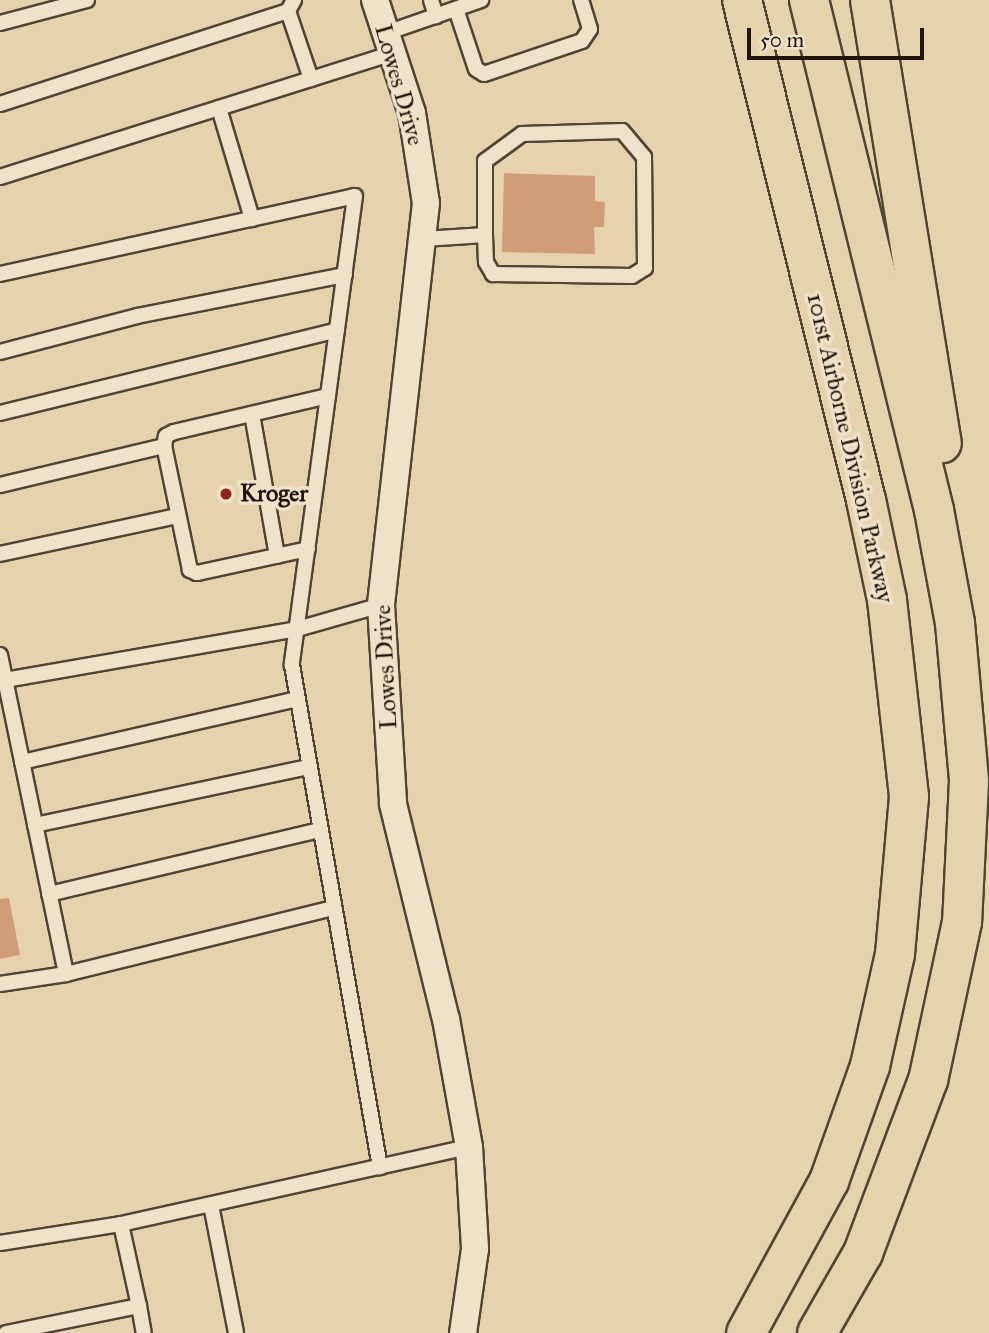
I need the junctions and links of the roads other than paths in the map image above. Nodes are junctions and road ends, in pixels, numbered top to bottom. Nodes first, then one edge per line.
1 (87, 0) edge
2 (375, 0) edge
3 (430, 0) edge
4 (481, 0) edge
5 (581, 0) edge
6 (720, 0) edge
7 (743, 0) edge
8 (808, 0) edge
9 (870, 0) edge
10 (291, 6) edge
11 (456, 9) junction
12 (436, 16) junction
13 (0, 23) edge
14 (389, 43) junction
15 (311, 79) junction
16 (0, 104) edge
17 (219, 108) junction
18 (0, 177) edge
19 (251, 219) junction
20 (485, 235) junction
21 (424, 239) junction
22 (0, 274) edge
23 (345, 275) junction
24 (337, 330) junction
25 (0, 352) edge
26 (837, 389) junction
27 (328, 396) junction
28 (0, 413) edge
29 (252, 414) junction
30 (164, 446) junction
31 (0, 485) edge
32 (178, 516) junction
33 (308, 549) junction
34 (0, 554) edge
35 (276, 556) junction
36 (381, 605) junction
37 (955, 623) junction
38 (297, 629) junction
39 (0, 655) edge
40 (5, 680) junction
41 (298, 699) junction
42 (22, 762) junction
43 (309, 767) junction
44 (35, 825) junction
45 (319, 830) junction
46 (49, 894) junction
47 (332, 908) junction
48 (65, 974) junction
49 (0, 984) edge
50 (469, 1147) junction
51 (380, 1167) junction
52 (211, 1205) junction
53 (121, 1224) junction
54 (0, 1243) edge
55 (139, 1306) junction
56 (6, 1333) edge
57 (144, 1333) edge
58 (236, 1333) edge
59 (463, 1333) edge
60 (746, 1333) edge
61 (817, 1333) edge

1 - 13 lane
2 - 14 street, Lowes Drive
3 - 12 lane
4 - 11 lane
5 - 11 lane
6 - 26 highway
7 - 26 highway, 101st Airborne Division Parkway
8 - 37 highway
9 - 37 highway
10 - 15 lane
10 - 16 lane
11 - 12 lane
12 - 14 lane
14 - 15 lane
14 - 21 street, Lowes Drive
15 - 17 lane
17 - 18 lane
17 - 19 lane
19 - 22 lane
19 - 23 lane
20 - 20 lane
20 - 21 lane
21 - 36 street, Lowes Drive
23 - 24 lane
23 - 25 lane
24 - 27 lane
24 - 28 lane
26 - 60 highway, 101st Airborne Division Parkway
27 - 29 lane
27 - 33 lane
29 - 30 lane
29 - 35 lane
30 - 31 lane
30 - 32 lane
32 - 34 lane
32 - 35 lane
33 - 35 lane
33 - 38 lane
36 - 38 lane
36 - 50 street, Lowes Drive
37 - 61 highway
38 - 40 lane
38 - 41 lane
39 - 40 lane
40 - 42 lane
41 - 42 lane
41 - 43 lane
42 - 44 lane
43 - 44 lane
43 - 45 lane
44 - 46 lane
45 - 46 lane
45 - 47 lane
46 - 48 lane
47 - 48 lane
47 - 51 lane
48 - 49 lane
50 - 51 lane
50 - 59 street, Lowes Drive
51 - 52 lane
52 - 53 lane
52 - 58 lane
53 - 54 lane
53 - 55 lane
55 - 56 lane
55 - 57 lane

